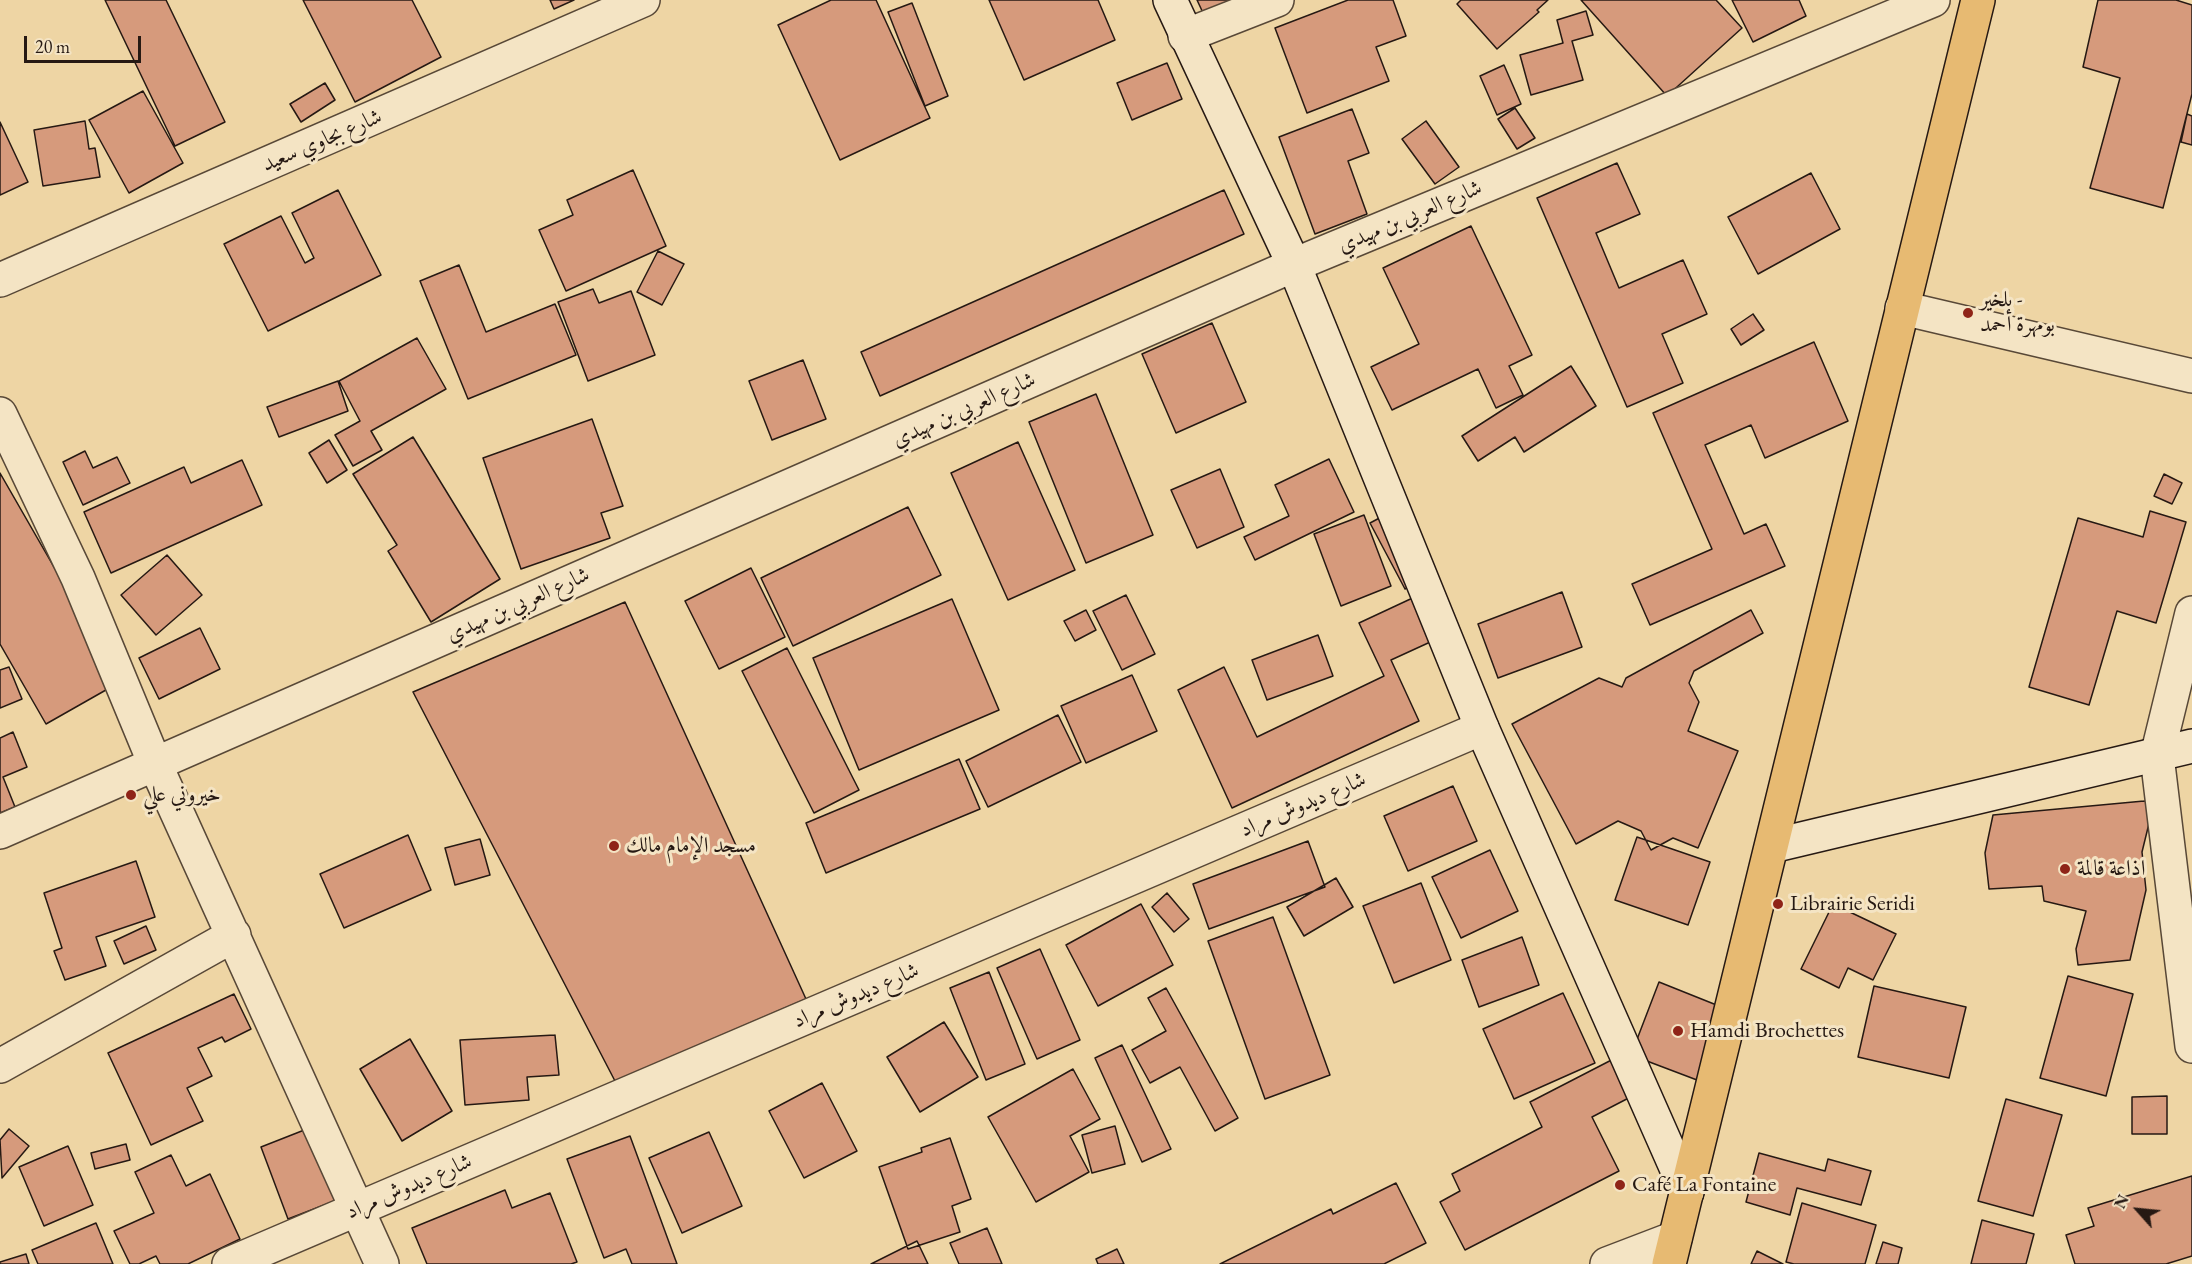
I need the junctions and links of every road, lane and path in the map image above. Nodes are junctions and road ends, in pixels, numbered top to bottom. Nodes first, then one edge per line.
1 (643, 0) edge
2 (1170, 0) edge
3 (1277, 0) edge
4 (1933, 0) edge
5 (1978, 0) edge
6 (1185, 36) junction
7 (1294, 266) junction
8 (0, 280) edge
9 (1902, 308) junction
10 (2192, 376) edge
11 (0, 414) edge
12 (2192, 613) edge
13 (1482, 728) junction
14 (2192, 746) edge
15 (2157, 756) junction
16 (155, 764) junction
17 (0, 832) edge
18 (1772, 846) junction
19 (234, 935) junction
20 (2192, 1046) edge
21 (0, 1066) edge
22 (1687, 1192) junction
23 (358, 1208) junction
24 (1672, 1251) edge
25 (229, 1264) edge
26 (382, 1264) edge
27 (1607, 1264) edge

1 - 8 street, شارع بجاوي سعيد
2 - 6 street
3 - 6 street
4 - 7 street, شارع العربي بن مهيدي
5 - 9 main road
6 - 7 street
7 - 13 street
7 - 16 street, شارع العربي بن مهيدي
9 - 10 street
9 - 18 main road
11 - 16 street
12 - 15 street
13 - 22 street
13 - 23 street, شارع ديدوش مراد
14 - 15 street
15 - 18 street
15 - 20 street
16 - 17 street, شارع العربي بن مهيدي
16 - 19 street
18 - 22 main road
19 - 21 street
19 - 23 street
22 - 24 main road
23 - 25 street, شارع ديدوش مراد
23 - 26 street
24 - 27 street

